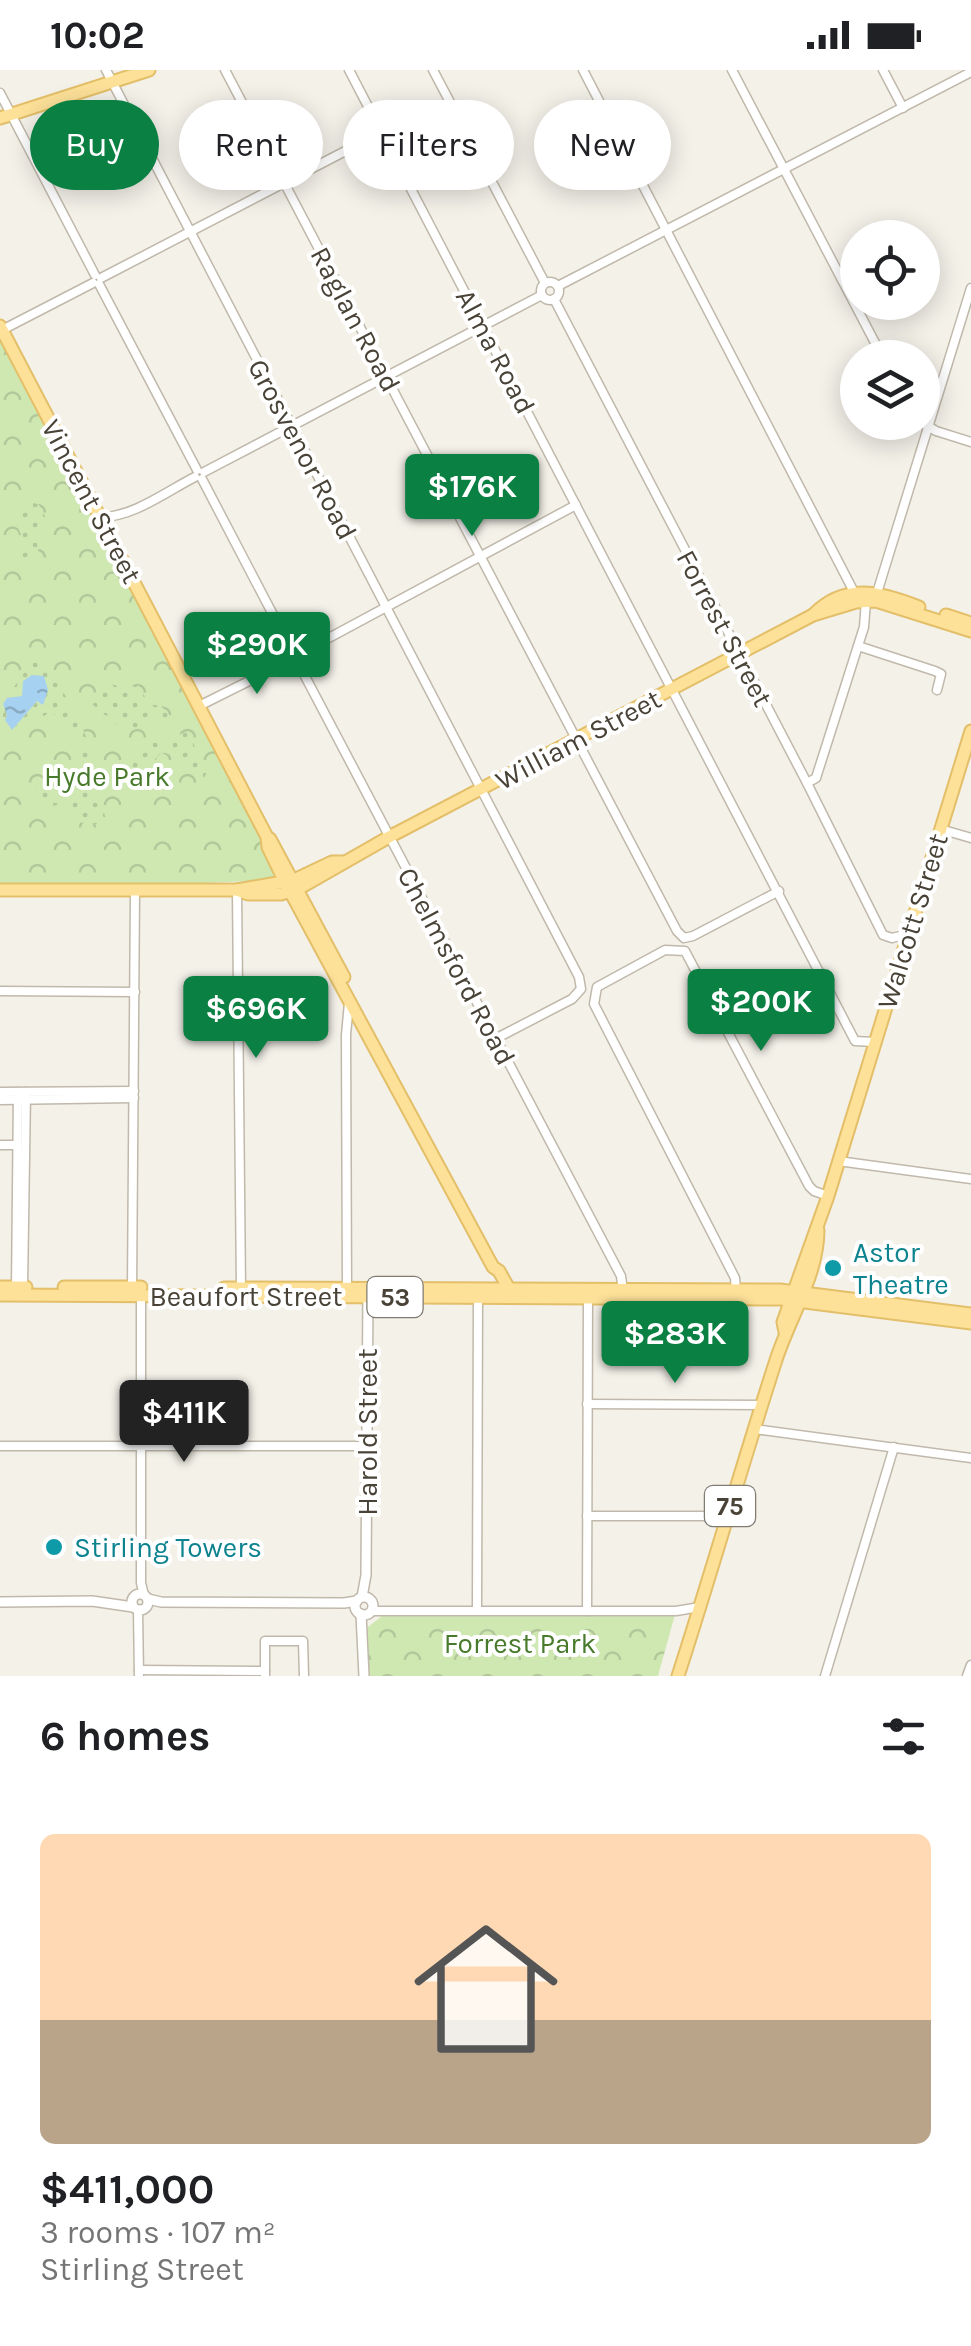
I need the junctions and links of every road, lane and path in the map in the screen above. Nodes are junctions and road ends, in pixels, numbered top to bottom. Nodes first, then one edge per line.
1 (149, 70) edge
2 (225, 70) edge
3 (349, 70) edge
4 (434, 70) edge
5 (583, 70) edge
6 (732, 70) edge
7 (883, 70) edge
8 (971, 72) edge
9 (109, 76) edge
10 (0, 94) edge
11 (241, 100) edge
12 (365, 100) edge
13 (903, 108) junction
14 (6, 116) edge
15 (786, 170) junction
16 (271, 190) edge
17 (288, 190) edge
18 (412, 190) edge
19 (666, 229) junction
20 (190, 232) junction
21 (97, 280) junction
22 (545, 283) junction
23 (558, 286) junction
24 (971, 288) edge
25 (542, 295) junction
26 (554, 299) junction
27 (483, 326) junction
28 (1, 328) edge
29 (874, 340) edge
30 (386, 376) junction
31 (940, 378) edge
32 (292, 426) junction
33 (940, 431) edge
34 (919, 440) edge
35 (971, 442) edge
36 (199, 474) junction
37 (576, 505) junction
38 (129, 512) junction
39 (100, 517) junction
40 (109, 534) junction
41 (480, 556) junction
42 (854, 592) junction
43 (872, 597) junction
44 (386, 606) junction
45 (813, 614) junction
46 (971, 623) edge
47 (971, 631) edge
48 (858, 646) junction
49 (739, 655) junction
50 (295, 657) junction
51 (672, 689) junction
52 (937, 690) dead end
53 (199, 706) junction
54 (971, 731) edge
55 (576, 740) junction
56 (808, 783) junction
57 (481, 789) junction
58 (940, 829) junction
59 (389, 837) junction
60 (971, 838) edge
61 (292, 886) junction
62 (0, 890) edge
63 (135, 890) junction
64 (236, 890) junction
65 (778, 891) junction
66 (908, 934) junction
67 (0, 991) edge
68 (135, 992) junction
69 (350, 1003) junction
70 (346, 1028) junction
71 (364, 1030) junction
72 (494, 1039) junction
73 (874, 1042) junction
74 (383, 1059) junction
75 (0, 1092) edge
76 (134, 1094) junction
77 (22, 1096) junction
78 (0, 1100) edge
79 (0, 1145) edge
80 (16, 1145) junction
81 (838, 1162) junction
82 (971, 1179) edge
83 (828, 1196) junction
84 (493, 1267) junction
85 (0, 1287) edge
86 (509, 1289) junction
87 (736, 1290) junction
88 (19, 1291) junction
89 (136, 1291) junction
90 (241, 1292) junction
91 (347, 1292) junction
92 (368, 1292) junction
93 (484, 1293) junction
94 (619, 1294) junction
95 (0, 1295) edge
96 (797, 1295) junction
97 (588, 1298) junction
98 (971, 1314) edge
99 (971, 1323) edge
100 (588, 1404) junction
101 (762, 1406) junction
102 (754, 1429) junction
103 (0, 1446) edge
104 (141, 1446) junction
105 (367, 1446) junction
106 (894, 1447) junction
107 (971, 1458) edge
108 (587, 1516) junction
109 (727, 1516) junction
110 (0, 1602) edge
111 (138, 1603) junction
112 (365, 1606) junction
113 (700, 1606) junction
114 (477, 1610) junction
115 (587, 1611) junction
116 (676, 1611) junction
117 (694, 1627) junction
118 (971, 1665) edge
119 (139, 1673) edge
120 (176, 1673) edge
121 (265, 1673) edge
122 (304, 1676) edge
123 (364, 1676) edge
124 (678, 1676) edge
125 (825, 1676) edge
126 (968, 1676) edge

1 - 9 main road
2 - 11 street, Raglan Road
3 - 12 street, Alma Road
4 - 22 street
5 - 19 street
6 - 15 street
7 - 13 street
8 - 13 street
9 - 14 main road
9 - 20 street, Grosvenor Road
10 - 14 street, Chelmsford Road
13 - 15 street
14 - 21 street, Chelmsford Road
15 - 19 street
15 - 29 street
16 - 20 street
17 - 30 street, Raglan Road
18 - 27 street, Alma Road
19 - 23 street
19 - 42 street
20 - 21 street
20 - 32 street, Grosvenor Road
21 - 28 street
21 - 36 street, Chelmsford Road
22 - 23 street
22 - 25 street
23 - 26 street
24 - 31 street
25 - 26 street
25 - 27 street
26 - 49 street, Forrest Street
27 - 30 street
27 - 37 street, Alma Road
28 - 39 main road, Vincent Street
30 - 32 street
30 - 41 street, Raglan Road
32 - 36 street
32 - 44 street, Grosvenor Road
33 - 35 street
34 - 43 street
36 - 38 street
36 - 50 street, Chelmsford Road
37 - 41 street
37 - 51 street, Alma Road
38 - 39 street
38 - 40 street
39 - 40 main road, Vincent Street
40 - 53 main road, Vincent Street
41 - 44 street
41 - 55 street, Raglan Road
42 - 43 main road, William Street
42 - 45 main road, William Street
43 - 45 main road, William Street
43 - 46 main road, William Street
43 - 47 main road, William Street
43 - 48 street
44 - 50 street
44 - 57 street, Grosvenor Road
45 - 49 main road, William Street
48 - 52 street
48 - 56 street
49 - 51 main road, William Street
49 - 56 street, Forrest Street
50 - 53 street
50 - 59 street, Chelmsford Road
51 - 55 main road, William Street
51 - 65 street, Alma Road
53 - 61 main road, Vincent Street
54 - 58 main road, Walcott Street / 75
55 - 57 main road, William Street
55 - 65 street, Raglan Road
56 - 66 street, Forrest Street
57 - 59 main road, William Street
57 - 72 street, Grosvenor Road
58 - 60 street
58 - 66 main road, Walcott Street / 75
59 - 61 main road, William Street
59 - 72 street, Chelmsford Road
61 - 64 main road, William Street
61 - 69 main road, Vincent Street
61 - 74 main road, Vincent Street
62 - 63 main road, William Street
63 - 64 main road, William Street
63 - 68 street
64 - 90 street
65 - 73 street, Alma Road
66 - 73 main road, Walcott Street / 75
67 - 68 street
68 - 76 street
69 - 70 street
69 - 71 main road, Vincent Street
70 - 71 street
70 - 91 street
71 - 74 main road, Vincent Street
72 - 94 street, Chelmsford Road
73 - 81 main road, Walcott Street / 75
74 - 84 main road, Vincent Street
75 - 77 street
76 - 77 street
76 - 89 street
77 - 78 street
77 - 80 street
77 - 88 street
79 - 80 street
80 - 88 street
81 - 82 street
81 - 83 main road, Walcott Street / 75
83 - 87 street
83 - 96 main road, Walcott Street / 75
84 - 86 main road, Vincent Street
84 - 93 main road
85 - 88 main road, Beaufort Street / 53
86 - 93 main road, Beaufort Street / 53
86 - 94 main road, Beaufort Street / 53
87 - 94 main road, Beaufort Street / 53
87 - 96 main road, Beaufort Street / 53
88 - 89 main road, Beaufort Street / 53
88 - 95 main road, Beaufort Street / 53
89 - 90 main road, Beaufort Street / 53
89 - 104 street
90 - 91 main road, Beaufort Street / 53
91 - 92 main road, Beaufort Street / 53
92 - 93 main road, Beaufort Street / 53
92 - 105 street, Harold Street
93 - 97 main road, Beaufort Street / 53
93 - 114 street
94 - 96 main road, Beaufort Street / 53
94 - 97 main road, Beaufort Street / 53
96 - 98 main road, Beaufort Street / 53
96 - 99 main road, Beaufort Street / 53
96 - 101 main road, Walcott Street / 75
97 - 100 street
100 - 101 street
100 - 108 street
101 - 102 main road, Walcott Street / 75
102 - 106 street
102 - 109 main road, Walcott Street / 75
103 - 104 street
104 - 105 street
104 - 111 street
105 - 112 street, Harold Street
106 - 107 street
106 - 125 street
108 - 109 street
108 - 115 street
109 - 113 main road, Walcott Street / 75
110 - 111 street
111 - 112 street
111 - 119 street
112 - 114 street
112 - 123 street
113 - 116 street
113 - 117 main road, Walcott Street / 75
114 - 115 street
115 - 116 street
116 - 117 street
117 - 124 main road, Walcott Street / 75
118 - 126 street
119 - 120 street
120 - 121 street
121 - 122 street

